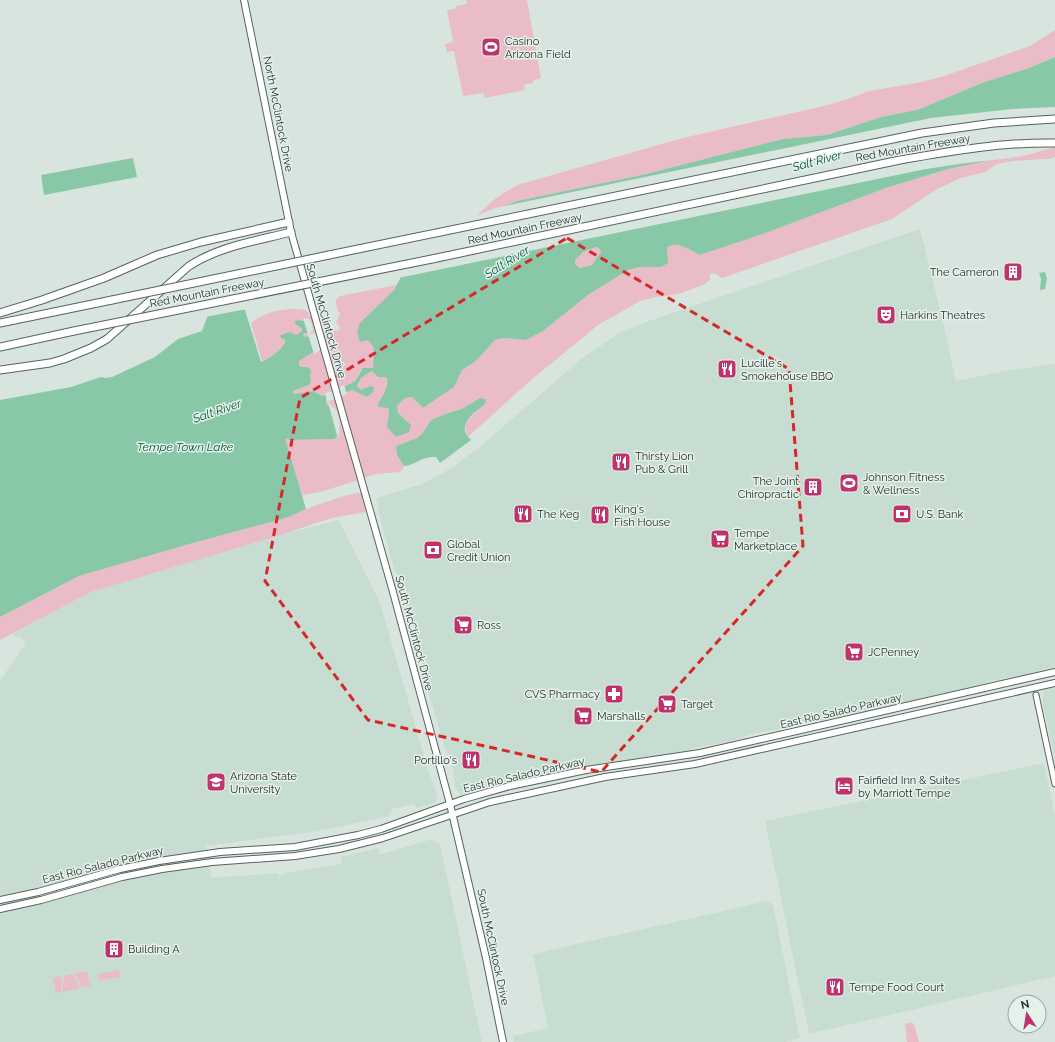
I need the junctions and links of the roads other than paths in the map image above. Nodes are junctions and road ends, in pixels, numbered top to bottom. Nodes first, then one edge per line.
1 (244, 0) edge
2 (1055, 119) edge
3 (1055, 143) edge
4 (289, 222) junction
5 (291, 232) junction
6 (0, 313) edge
7 (0, 323) edge
8 (0, 347) edge
9 (0, 370) edge
10 (1055, 672) edge
11 (1055, 683) edge
12 (1036, 695) dead end
13 (1055, 784) edge
14 (450, 804) junction
15 (453, 814) junction
16 (0, 900) edge
17 (0, 909) edge
18 (504, 1042) edge

1 - 4 main road, North McClintock Drive
2 - 7 highway, Red Mountain Freeway, bridge
3 - 8 highway, Red Mountain Freeway, bridge
4 - 5 main road, North McClintock Drive
4 - 6 highway
5 - 9 highway
5 - 14 main road, South McClintock Drive, bridge
10 - 14 main road, East Rio Salado Parkway
11 - 15 main road, East Rio Salado Parkway
12 - 13 street
14 - 15 main road, South McClintock Drive
14 - 16 main road, East Rio Salado Parkway
15 - 17 main road, East Rio Salado Parkway
15 - 18 main road, South McClintock Drive

